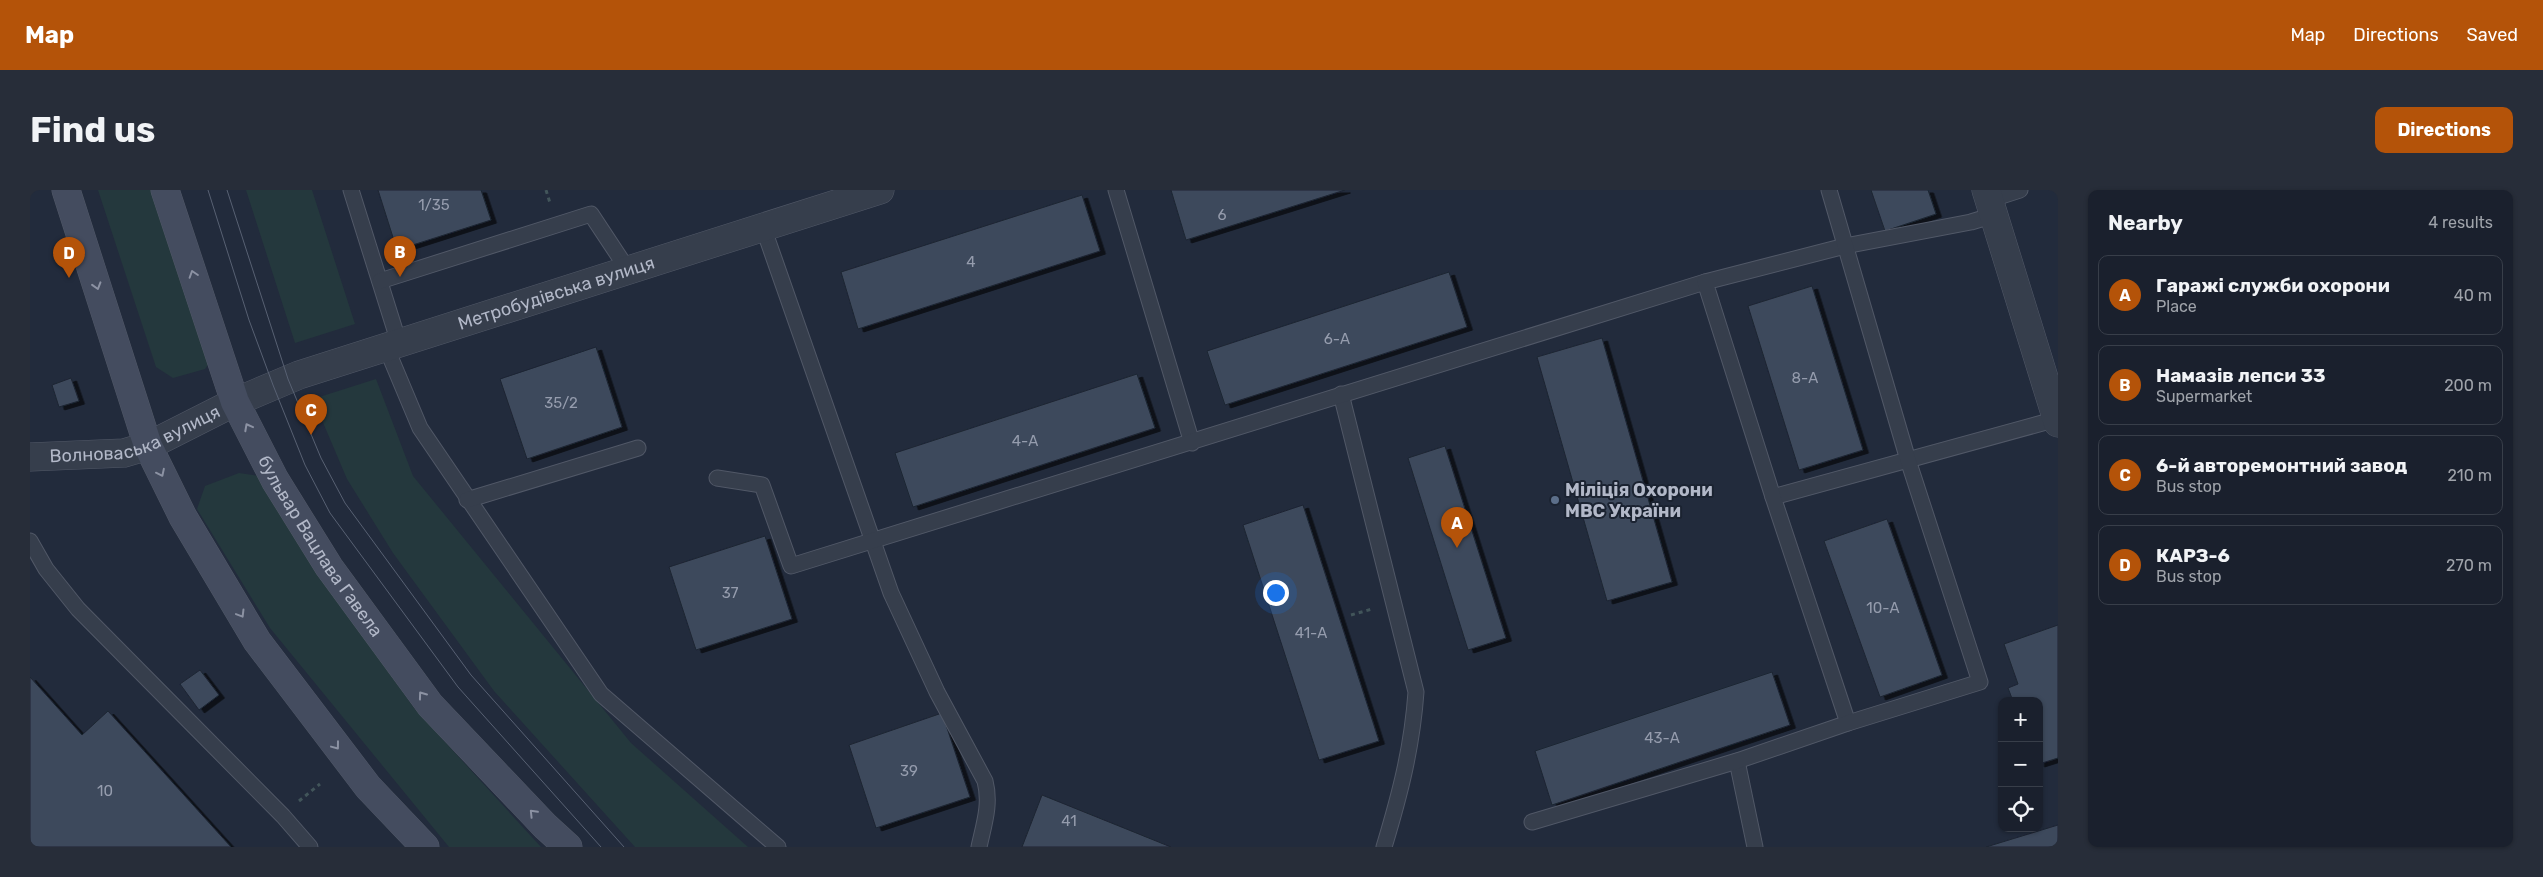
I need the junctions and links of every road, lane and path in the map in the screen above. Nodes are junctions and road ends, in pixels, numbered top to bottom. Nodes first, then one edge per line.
1 (66, 190) edge
2 (165, 190) edge
3 (351, 190) edge
4 (880, 190) edge
5 (1116, 190) edge
6 (1828, 190) edge
7 (2020, 190) edge
8 (1990, 202) edge
9 (763, 227) junction
10 (1845, 246) junction
11 (628, 270) junction
12 (380, 281) junction
13 (1705, 282) junction
14 (393, 345) junction
15 (1341, 394) junction
16 (235, 402) junction
17 (2057, 421) edge
18 (1192, 443) junction
19 (148, 446) junction
20 (638, 448) dead end
21 (30, 457) edge
22 (1908, 460) junction
23 (718, 478) dead end
24 (1773, 498) junction
25 (467, 500) junction
26 (30, 541) edge
27 (873, 542) junction
28 (1848, 723) junction
29 (1737, 761) junction
30 (1532, 822) dead end
31 (310, 847) edge
32 (425, 847) edge
33 (568, 847) edge
34 (778, 847) edge
35 (979, 847) edge
36 (1384, 847) edge
37 (1755, 847) edge

1 -> 19 main road
16 -> 2 main road, бульвар Вацлава Гавела
3 - 12 lane
4 - 9 street, Метробудівська вулиця
5 - 18 lane
6 - 10 lane
7 - 8 lane
8 - 10 lane
8 - 17 street
9 - 11 street, Метробудівська вулиця
9 - 27 lane
10 - 13 lane
10 - 22 lane
11 - 12 lane
11 - 14 street, Метробудівська вулиця
12 - 14 lane
13 - 15 lane
13 - 24 lane
14 - 16 street, Метробудівська вулиця
14 - 25 lane
15 - 18 lane
15 - 36 lane
16 - 19 street, Волноваська вулиця
33 -> 16 main road, бульвар Вацлава Гавела
17 - 22 lane
18 - 27 lane
19 - 21 street, Волноваська вулиця
19 -> 32 main road
20 - 25 lane
22 - 24 lane
22 - 28 lane
23 - 27 lane
24 - 28 lane
25 - 34 lane
26 - 31 lane
27 - 35 lane
28 - 29 lane
29 - 30 lane
29 - 37 lane

